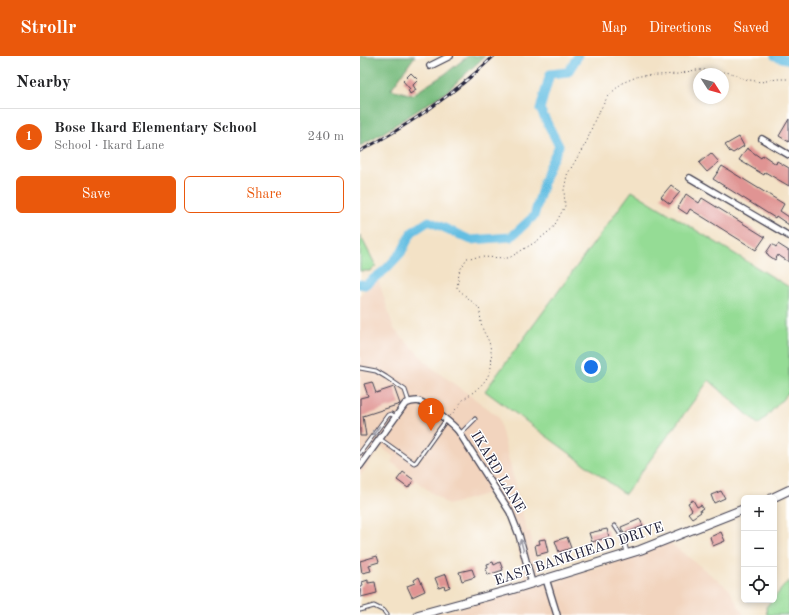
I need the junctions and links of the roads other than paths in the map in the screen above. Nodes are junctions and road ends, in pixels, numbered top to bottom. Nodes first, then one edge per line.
1 (450, 56) edge
2 (430, 66) dead end
3 (762, 139) dead end
4 (789, 155) edge
5 (690, 178) dead end
6 (789, 236) edge
7 (360, 368) edge
8 (409, 402) junction
9 (396, 417) junction
10 (475, 419) dead end
11 (446, 420) junction
12 (460, 434) junction
13 (380, 439) junction
14 (360, 453) edge
15 (360, 466) edge
16 (789, 490) edge
17 (777, 496) edge
18 (741, 510) edge
19 (615, 526) dead end
20 (628, 554) junction
21 (546, 579) junction
22 (532, 583) junction
23 (360, 610) edge
24 (387, 615) edge
25 (418, 615) edge
26 (558, 615) edge

1 - 2 street
3 - 4 street
5 - 6 street
7 - 8 lane
8 - 9 street
8 - 11 street, IKARD LANE
9 - 13 street
9 -> 14 lane
10 - 12 lane
11 - 12 street, IKARD LANE
11 - 13 lane
22 -> 12 street, IKARD LANE
13 - 15 street
16 - 17 street
18 - 20 street, EAST BANKHEAD DRIVE
19 - 20 lane
20 - 21 street, EAST BANKHEAD DRIVE
21 - 22 street, EAST BANKHEAD DRIVE
21 - 26 street
22 - 25 street, EAST BANKHEAD DRIVE
23 - 24 lane

